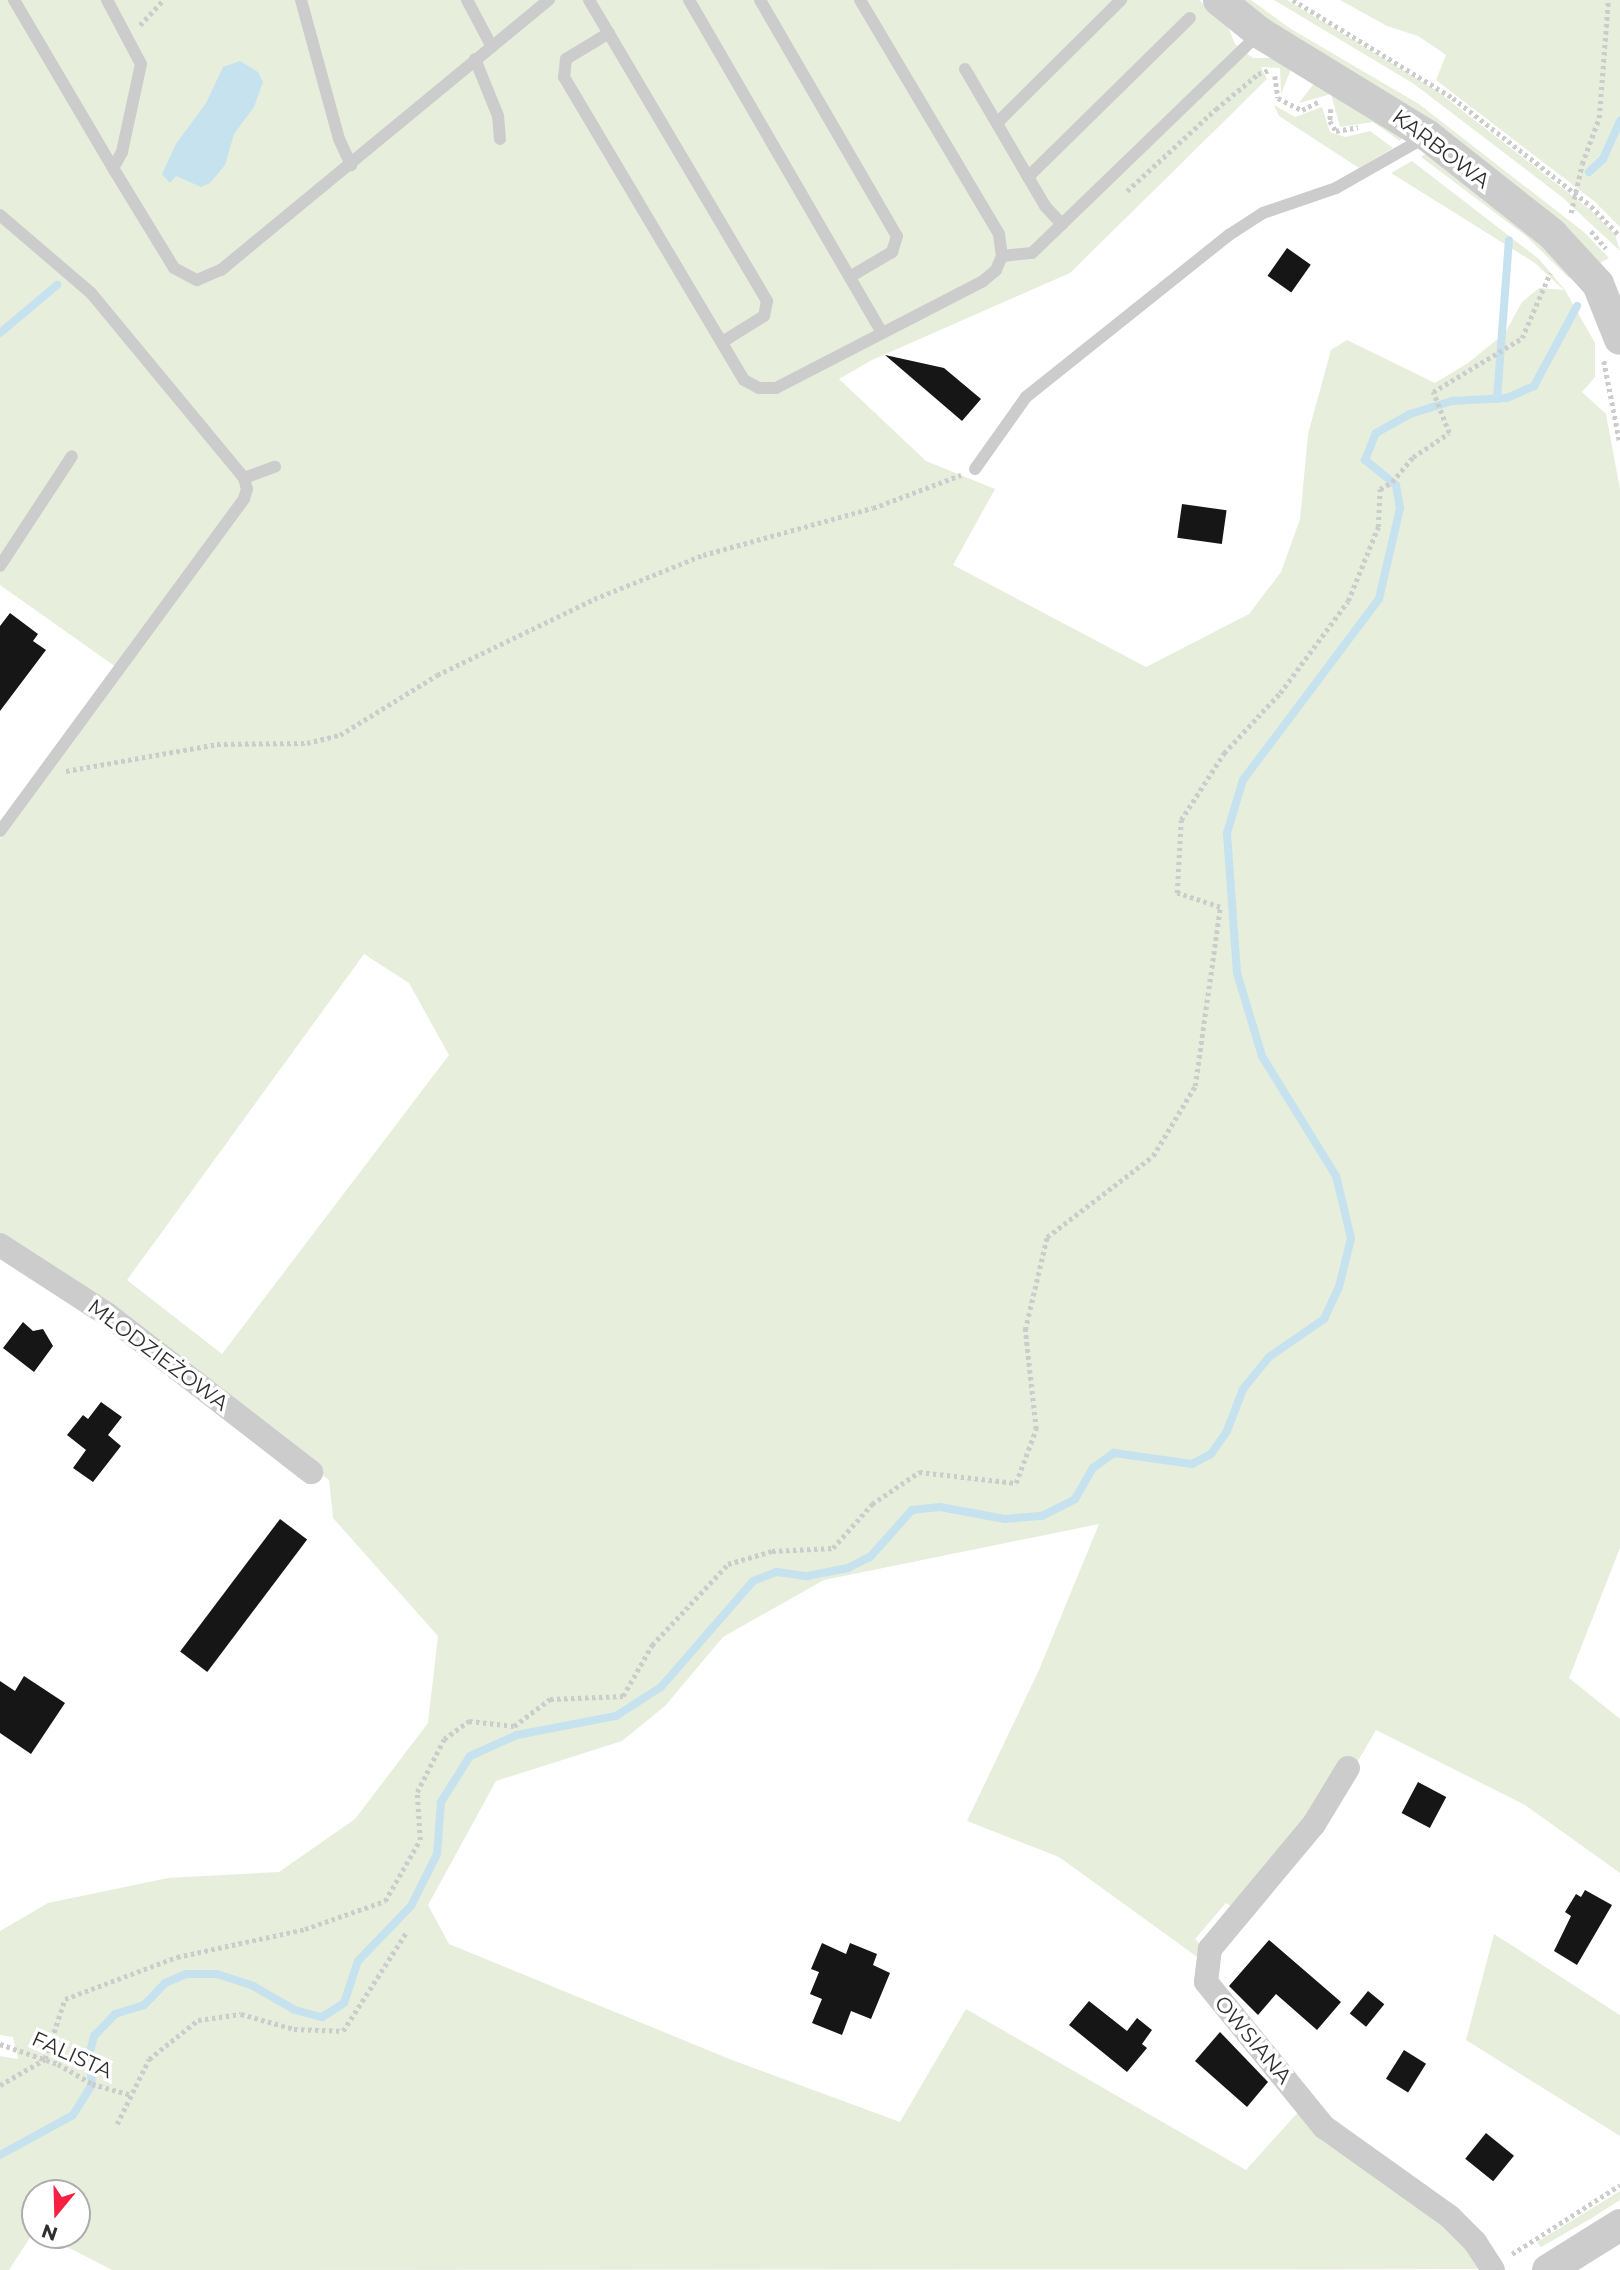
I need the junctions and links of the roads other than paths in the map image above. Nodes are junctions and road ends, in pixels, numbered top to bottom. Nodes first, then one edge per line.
1 (14, 0) edge
2 (107, 0) edge
3 (301, 0) edge
4 (467, 0) edge
5 (549, 0) edge
6 (589, 0) edge
7 (689, 0) edge
8 (760, 0) edge
9 (860, 0) edge
10 (1121, 0) edge
11 (1219, 0) edge
12 (1190, 18) dead end
13 (609, 33) junction
14 (1260, 33) junction
15 (492, 47) junction
16 (475, 60) junction
17 (965, 69) dead end
18 (997, 123) junction
19 (1427, 136) junction
20 (500, 139) dead end
21 (351, 164) junction
22 (113, 168) junction
23 (1028, 177) junction
24 (0, 215) edge
25 (1062, 224) junction
26 (1002, 256) junction
27 (853, 275) junction
28 (881, 331) junction
29 (722, 342) junction
30 (1611, 347) edge
31 (72, 456) dead end
32 (275, 467) dead end
33 (975, 470) road end
34 (244, 478) junction
35 (0, 566) edge
36 (0, 831) edge
37 (0, 1245) edge
38 (311, 1472) dead end
39 (1348, 1768) dead end
40 (1620, 2225) edge
41 (1492, 2269) edge
42 (1548, 2270) edge

1 - 22 lane
2 - 22 lane
3 - 21 lane
4 - 15 lane
5 - 15 lane
6 - 13 lane
7 - 27 lane
8 - 27 lane
9 - 26 lane
10 - 18 lane
11 - 14 street, KARBOWA
12 - 23 lane
13 - 29 lane
13 - 29 lane
14 - 19 street, KARBOWA
14 - 25 lane
15 - 16 lane
16 - 20 lane
16 - 21 lane
17 - 18 lane
18 - 23 lane
19 - 30 street, KARBOWA
19 - 33 lane
21 - 22 lane
23 - 25 lane
24 - 34 lane
25 - 26 lane
26 - 28 lane
27 - 28 lane
28 - 29 lane
31 - 35 lane
32 - 34 lane
34 - 36 lane
37 - 38 street, MŁODZIEŻOWA
39 - 41 street, OWSIANA
40 - 42 street

